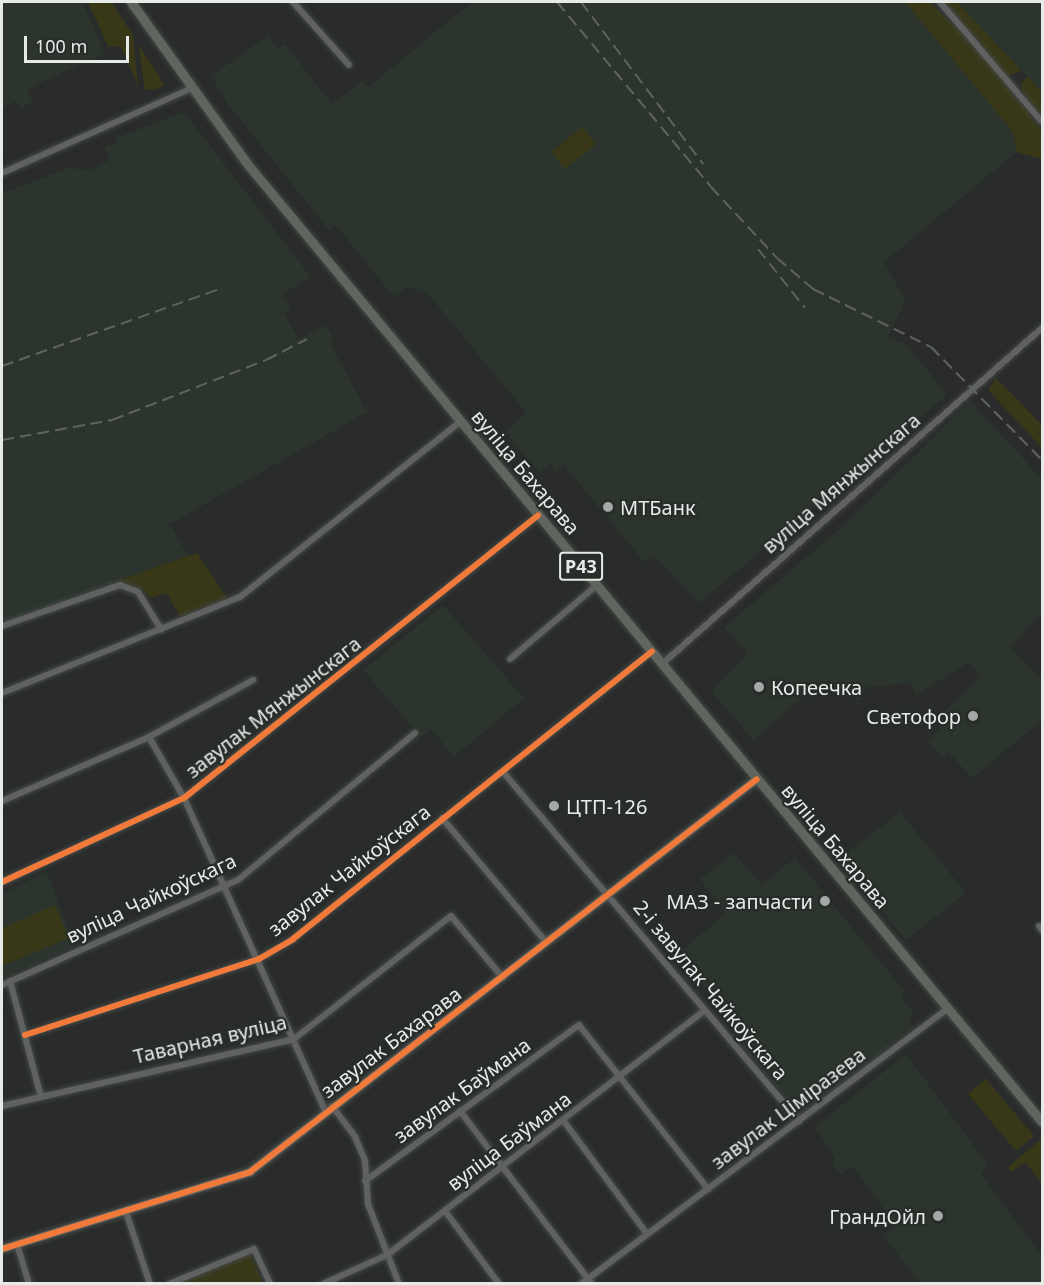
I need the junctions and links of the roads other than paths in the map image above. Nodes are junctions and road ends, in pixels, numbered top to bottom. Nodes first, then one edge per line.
1 (131, 2) edge
2 (293, 2) edge
3 (940, 2) edge
4 (350, 65) dead end
5 (190, 89) junction
6 (1042, 122) edge
7 (2, 173) edge
8 (1042, 328) edge
9 (461, 421) junction
10 (538, 515) junction
11 (597, 585) junction
12 (2, 626) edge
13 (161, 629) junction
14 (652, 651) junction
15 (510, 659) dead end
16 (662, 664) junction
17 (253, 680) dead end
18 (2, 693) edge
19 (415, 733) dead end
20 (149, 737) junction
21 (503, 772) junction
22 (757, 779) junction
23 (184, 798) junction
24 (2, 801) edge
25 (442, 818) junction
26 (2, 882) edge
27 (225, 886) junction
28 (608, 893) junction
29 (547, 943) junction
30 (258, 959) junction
31 (503, 978) junction
32 (10, 981) junction
33 (2, 985) edge
34 (948, 1008) junction
35 (705, 1010) junction
36 (25, 1035) junction
37 (294, 1039) junction
38 (620, 1076) junction
39 (41, 1097) junction
40 (2, 1106) edge
41 (329, 1109) junction
42 (460, 1112) junction
43 (563, 1120) junction
44 (799, 1121) junction
45 (1042, 1122) edge
46 (503, 1165) junction
47 (365, 1181) junction
48 (708, 1189) junction
49 (445, 1211) junction
50 (126, 1212) junction
51 (647, 1234) junction
52 (18, 1244) junction
53 (2, 1249) edge
54 (387, 1255) junction
55 (590, 1281) edge
56 (29, 1284) edge
57 (150, 1284) edge
58 (169, 1284) edge
59 (270, 1284) edge
60 (323, 1284) edge
61 (399, 1284) edge
62 (499, 1284) edge
63 (581, 1284) edge

1 - 5 main road, вуліца Бахарава / Р43
2 - 4 street
3 - 6 street
5 - 7 street
5 - 9 main road, вуліца Бахарава / Р43
8 - 16 street, вуліца Мянжынскага
9 - 10 main road, вуліца Бахарава / Р43
9 - 13 street
10 - 11 main road, вуліца Бахарава / Р43
10 - 23 street, завулак Мянжынскага
11 - 14 main road, вуліца Бахарава / Р43
11 - 15 street
12 - 13 street
13 - 18 street
14 - 16 main road, вуліца Бахарава / Р43
14 - 21 street, завулак Чайкоўскага
16 - 22 main road, вуліца Бахарава / Р43
17 - 20 street
19 - 27 street, вуліца Чайкоўскага
20 - 23 street
20 - 24 street
21 - 25 street, завулак Чайкоўскага
21 - 28 street, 2-і завулак Чайкоўскага
22 - 28 street, завулак Бахарава
22 - 34 main road, вуліца Бахарава / Р43
23 - 26 street, завулак Мянжынскага
23 - 27 street
25 - 29 street, завулак Чайкоўскага
25 - 30 street, завулак Чайкоўскага
27 - 30 street
27 - 32 street, вуліца Чайкоўскага
28 - 29 street, завулак Бахарава
28 - 35 street, 2-і завулак Чайкоўскага
29 - 31 street, завулак Бахарава
30 - 36 street, завулак Чайкоўскага
30 - 37 street
31 - 37 street, Таварная вуліца
31 - 41 street, завулак Бахарава
32 - 33 street, вуліца Чайкоўскага
32 - 36 street
34 - 44 street, завулак Ціміразева
34 - 45 main road, вуліца Бахарава / Р43
35 - 38 street, вуліца Баўмана
35 - 44 street, 2-і завулак Чайкоўскага
36 - 39 street
37 - 39 street, Таварная вуліца
37 - 41 street
38 - 42 street, завулак Баўмана
38 - 43 street, вуліца Баўмана
38 - 48 street
39 - 40 street, Таварная вуліца
41 - 47 street
41 - 50 street, завулак Бахарава
42 - 46 street
42 - 47 street, завулак Баўмана
43 - 46 street, вуліца Баўмана
43 - 51 street
44 - 48 street, завулак Ціміразева
46 - 49 street, вуліца Баўмана
46 - 55 street
47 - 54 street
48 - 51 street, завулак Ціміразева
49 - 54 street, вуліца Баўмана
49 - 62 street
50 - 52 street, завулак Бахарава
50 - 57 street
51 - 55 street, завулак Ціміразева
52 - 53 street, завулак Бахарава
52 - 56 street
54 - 60 street, вуліца Баўмана
54 - 61 street
55 - 63 street, завулак Ціміразева
58 - 59 street

